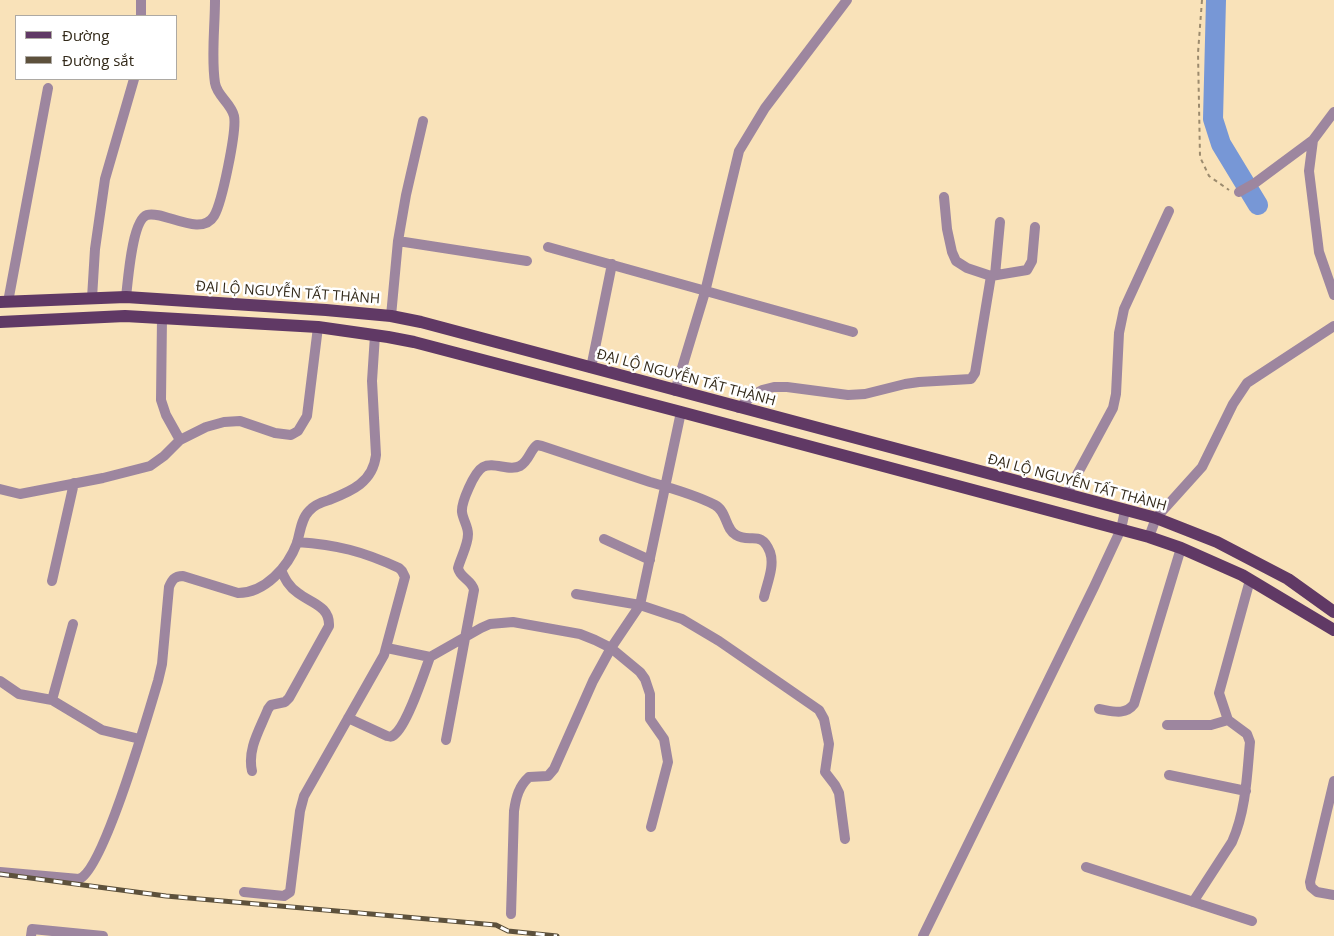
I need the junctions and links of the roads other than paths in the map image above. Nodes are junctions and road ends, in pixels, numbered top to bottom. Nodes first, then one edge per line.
1 (141, 0) edge
2 (215, 0) edge
3 (847, 0) edge
4 (141, 15) edge
5 (134, 80) edge
6 (48, 88) dead end
7 (1334, 112) edge
8 (423, 121) dead end
9 (1312, 140) junction
10 (1239, 192) road end
11 (944, 198) dead end
12 (1169, 212) dead end
13 (1000, 222) dead end
14 (1035, 227) dead end
15 (398, 241) junction
16 (548, 247) dead end
17 (526, 261) dead end
18 (612, 264) junction
19 (993, 275) junction
20 (705, 292) junction
21 (1334, 295) edge
22 (126, 297) junction
23 (92, 298) junction
24 (4, 302) edge
25 (391, 316) junction
26 (162, 318) junction
27 (0, 322) edge
28 (1334, 326) edge
29 (318, 327) junction
30 (852, 332) dead end
31 (375, 335) junction
32 (388, 337) junction
33 (591, 368) junction
34 (675, 391) junction
35 (739, 408) junction
36 (675, 410) junction
37 (180, 440) junction
38 (74, 483) junction
39 (665, 486) junction
40 (0, 488) edge
41 (1066, 495) junction
42 (1125, 511) junction
43 (1156, 518) junction
44 (1121, 529) junction
45 (1149, 537) junction
46 (604, 539) dead end
47 (297, 542) junction
48 (1181, 548) junction
49 (650, 560) junction
50 (281, 570) junction
51 (1250, 580) junction
52 (52, 581) dead end
53 (576, 594) dead end
54 (764, 597) dead end
55 (640, 605) junction
56 (1334, 612) edge
57 (73, 624) dead end
58 (1334, 630) edge
59 (466, 638) junction
60 (387, 648) junction
61 (611, 648) junction
62 (430, 657) junction
63 (0, 681) edge
64 (52, 700) junction
65 (1099, 709) dead end
66 (348, 718) junction
67 (1228, 720) junction
68 (1167, 725) dead end
69 (140, 739) junction
70 (446, 740) dead end
71 (252, 771) dead end
72 (1169, 775) dead end
73 (1334, 781) edge
74 (1246, 791) junction
75 (651, 827) dead end
76 (845, 839) dead end
77 (1086, 867) dead end
78 (0, 872) edge
79 (244, 892) dead end
80 (1334, 895) edge
81 (1193, 902) junction
82 (511, 914) dead end
83 (1252, 921) dead end
84 (31, 936) edge
85 (103, 936) edge
86 (923, 936) edge

1 - 4 street
2 - 22 street
3 - 20 street
5 - 23 street
6 - 24 street
7 - 9 street
8 - 15 street
9 - 10 street
9 - 21 street
11 - 19 street
12 - 41 street
13 - 19 street
14 - 19 street
15 - 17 street
15 - 25 street
16 - 18 street
18 - 20 street
18 - 33 street
19 - 35 street
20 - 30 street
20 - 34 street
22 - 23 main road, ĐẠI LỘ NGUYỄN TẤT THÀNH
22 - 25 main road, ĐẠI LỘ NGUYỄN TẤT THÀNH
23 - 24 main road, ĐẠI LỘ NGUYỄN TẤT THÀNH
25 - 32 main road
25 - 33 main road, ĐẠI LỘ NGUYỄN TẤT THÀNH
26 - 27 main road
26 - 29 main road
26 - 37 street
28 - 43 street
29 - 31 main road
29 - 37 street
31 - 32 main road
31 - 47 street
32 - 36 main road
33 - 34 main road, ĐẠI LỘ NGUYỄN TẤT THÀNH
34 - 35 main road, ĐẠI LỘ NGUYỄN TẤT THÀNH
34 - 36 main road
35 - 41 main road, ĐẠI LỘ NGUYỄN TẤT THÀNH
36 - 39 street
36 - 44 main road
37 - 38 street
38 - 40 street
38 - 52 street
39 - 49 street
39 - 54 street
39 - 59 street
41 - 42 main road, ĐẠI LỘ NGUYỄN TẤT THÀNH
42 - 43 main road, ĐẠI LỘ NGUYỄN TẤT THÀNH
42 - 44 street
43 - 45 street
43 - 56 main road, ĐẠI LỘ NGUYỄN TẤT THÀNH
44 - 45 main road
44 - 86 street
45 - 48 main road
46 - 49 street
47 - 50 street
47 - 60 street
48 - 51 main road
48 - 65 street
49 - 55 street
50 - 69 street
50 - 71 street
51 - 58 main road
51 - 67 street
53 - 55 street
55 - 61 street
55 - 76 street
57 - 64 street
59 - 61 street
59 - 62 street
59 - 70 street
60 - 62 street
60 - 66 street
61 - 75 street
61 - 82 street
62 - 66 street
63 - 64 street
64 - 69 street
66 - 79 street
67 - 68 street
67 - 74 street
69 - 78 street
72 - 74 street
73 - 80 street
74 - 81 street
77 - 81 street
81 - 83 street
84 - 85 street

